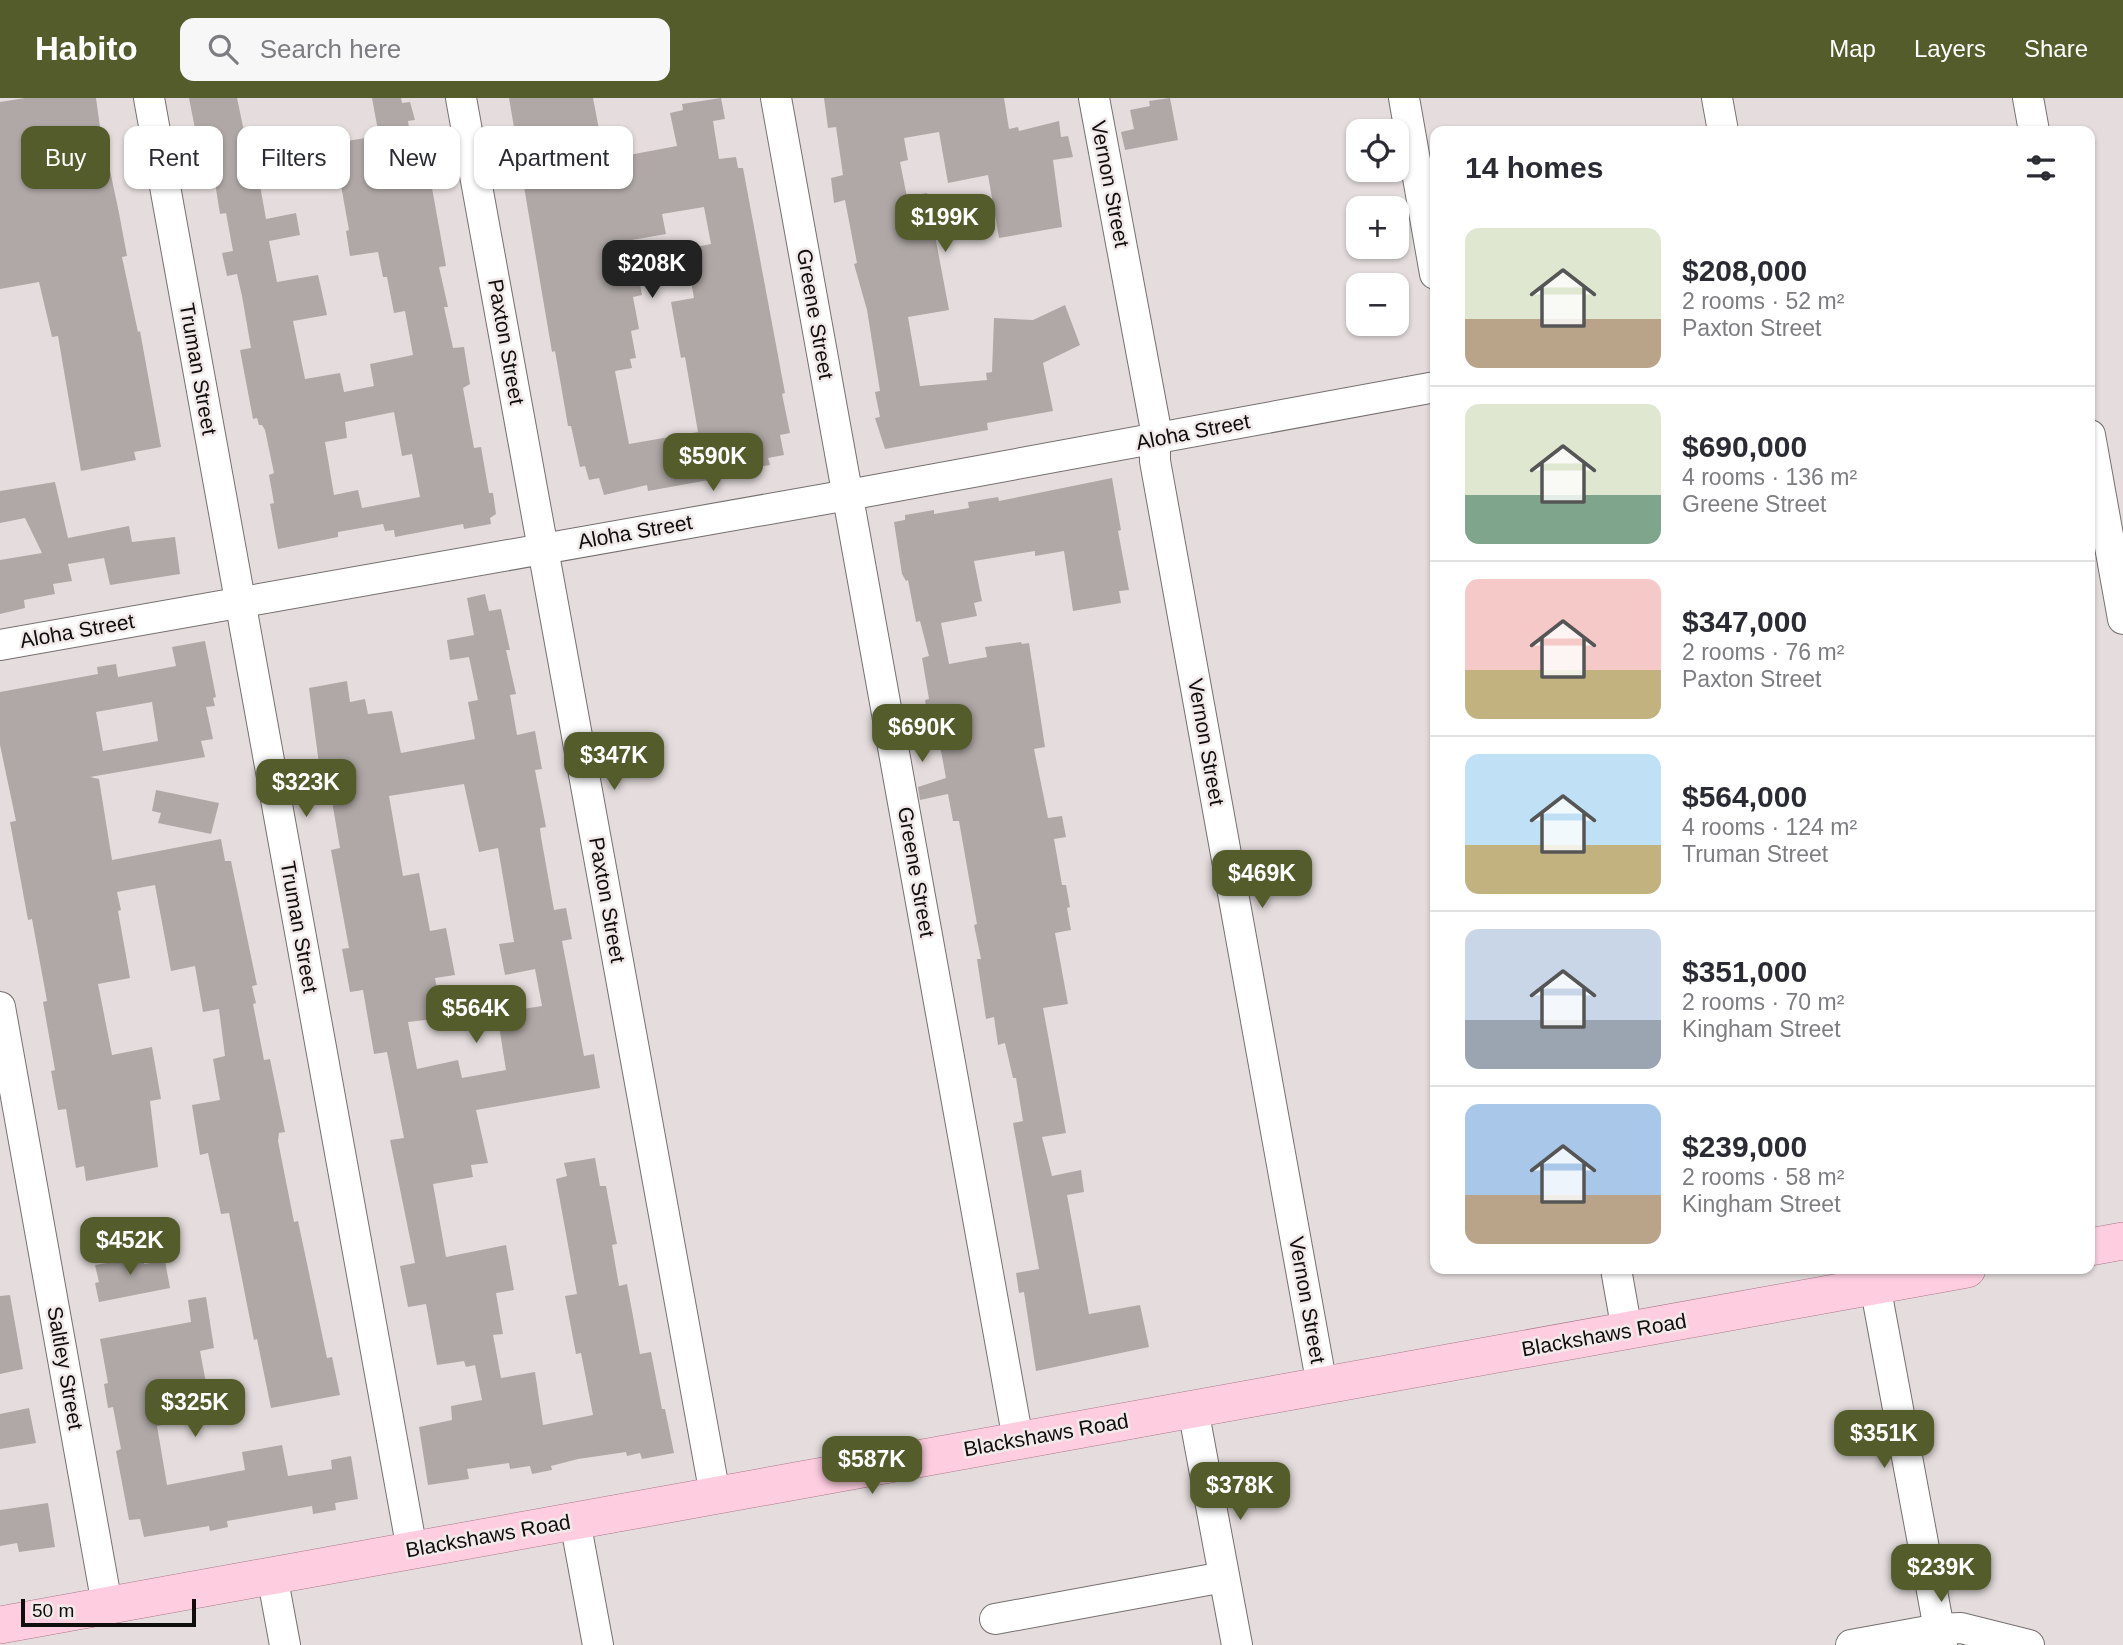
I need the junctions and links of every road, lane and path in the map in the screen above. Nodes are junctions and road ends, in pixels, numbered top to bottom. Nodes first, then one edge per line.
1 (149, 98) edge
2 (461, 98) edge
3 (776, 98) edge
4 (1094, 98) edge
5 (1404, 98) edge
6 (1717, 98) edge
7 (2028, 98) edge
8 (1722, 126) edge
9 (2033, 126) edge
10 (1430, 246) edge
11 (1430, 388) edge
12 (1154, 439) junction
13 (2095, 463) edge
14 (848, 495) junction
15 (543, 549) junction
16 (241, 603) junction
17 (2123, 619) edge
18 (0, 645) edge
19 (0, 1007) edge
20 (2123, 1241) edge
21 (2095, 1246) edge
22 (1617, 1274) edge
23 (1920, 1274) edge
24 (1875, 1286) junction
25 (1627, 1331) junction
26 (1322, 1386) junction
27 (1193, 1409) junction
28 (1018, 1440) junction
29 (715, 1495) junction
30 (575, 1521) junction
31 (412, 1550) junction
32 (272, 1575) junction
33 (1224, 1577) junction
34 (107, 1605) junction
35 (995, 1619) dead end
36 (0, 1625) edge
37 (1940, 1637) edge
38 (285, 1645) edge
39 (598, 1645) edge
40 (1237, 1645) edge
41 (1851, 1645) edge
42 (2029, 1645) edge

1 - 16 street, Truman Street
2 - 15 street, Paxton Street
3 - 14 street, Greene Street
4 - 12 street, Vernon Street
5 - 10 street
6 - 8 street
7 - 9 street
11 - 12 street, Aloha Street
12 - 14 street, Aloha Street
12 - 26 street, Vernon Street
13 - 17 street
14 - 15 street, Aloha Street
14 - 28 street, Greene Street
15 - 16 street, Aloha Street
15 - 29 street, Paxton Street
16 - 18 street, Aloha Street
16 - 31 street, Truman Street
19 - 34 street, Saltley Street
20 - 21 main road
22 - 25 street
23 - 24 main road, Blackshaws Road
24 - 25 main road, Blackshaws Road
24 - 37 street
25 - 26 main road, Blackshaws Road
26 - 27 main road, Blackshaws Road
27 - 28 main road, Blackshaws Road
27 - 33 street
28 - 29 main road, Blackshaws Road
29 - 30 main road, Blackshaws Road
30 - 31 main road, Blackshaws Road
30 - 39 street
31 - 32 main road, Blackshaws Road
32 - 34 main road, Blackshaws Road
32 - 38 street
33 - 35 street
33 - 40 street
34 - 36 main road, Blackshaws Road
37 - 41 street
37 - 42 street

